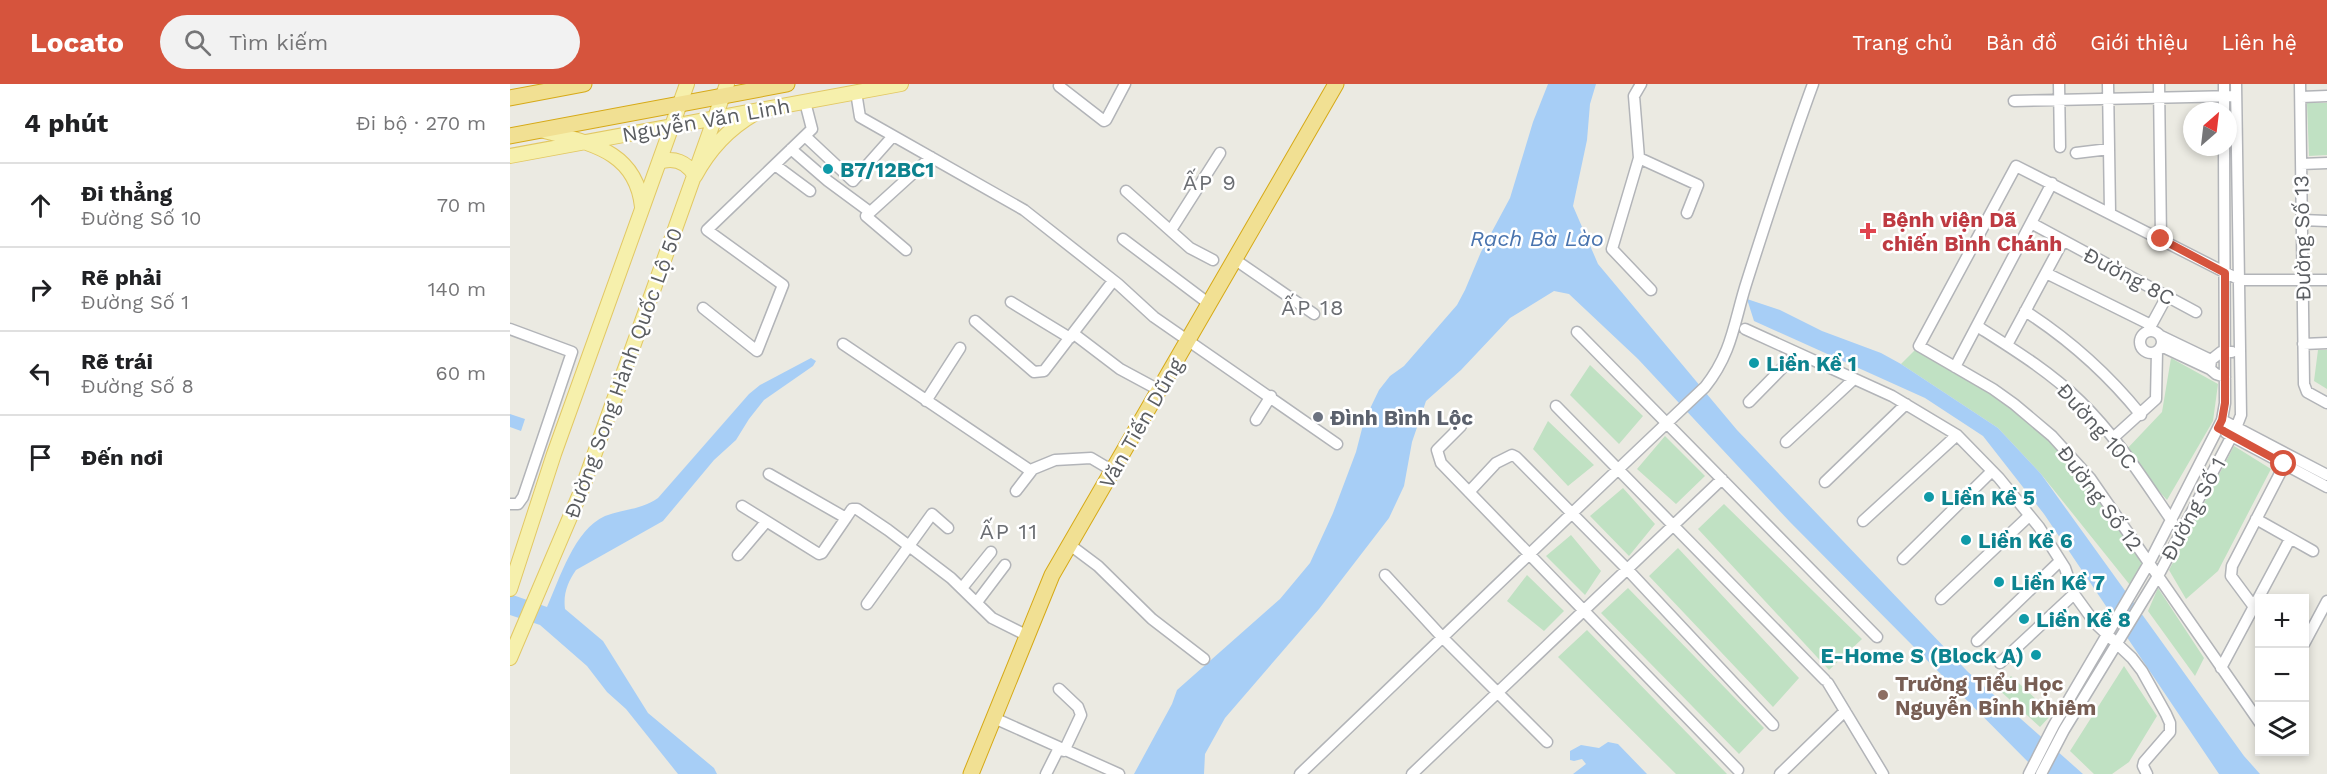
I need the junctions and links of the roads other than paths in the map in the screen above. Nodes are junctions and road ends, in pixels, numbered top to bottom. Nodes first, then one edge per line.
1 (584, 84) edge
2 (687, 84) edge
3 (787, 84) edge
4 (901, 84) edge
5 (1125, 84) edge
6 (1336, 84) edge
7 (1641, 84) edge
8 (1813, 84) edge
9 (2059, 84) edge
10 (2108, 84) edge
11 (2159, 84) edge
12 (2224, 84) edge
13 (2301, 84) edge
14 (1059, 86) dead end
15 (725, 90) edge
16 (2236, 90) edge
17 (856, 92) junction
18 (2224, 96) junction
19 (2327, 96) edge
20 (2301, 97) junction
21 (510, 98) edge
22 (2159, 99) junction
23 (2060, 100) junction
24 (2108, 100) junction
25 (2014, 101) dead end
26 (805, 102) junction
27 (2224, 102) edge
28 (680, 104) junction
29 (761, 110) junction
30 (715, 119) junction
31 (671, 127) junction
32 (541, 130) junction
33 (510, 136) edge
34 (805, 136) junction
35 (893, 136) junction
36 (586, 142) junction
37 (2060, 147) dead end
38 (791, 149) junction
39 (2109, 149) junction
40 (1220, 153) dead end
41 (2076, 153) dead end
42 (510, 156) edge
43 (2224, 156) edge
44 (931, 157) junction
45 (1639, 158) junction
46 (659, 162) junction
47 (2327, 163) edge
48 (2301, 164) junction
49 (775, 165) junction
50 (694, 176) junction
51 (2052, 183) junction
52 (810, 191) dead end
53 (1126, 191) dead end
54 (642, 208) junction
55 (2110, 212) junction
56 (870, 213) junction
57 (1687, 213) dead end
58 (2302, 220) junction
59 (2327, 220) edge
60 (2031, 224) junction
61 (1171, 230) junction
62 (1123, 239) dead end
63 (2161, 239) junction
64 (2063, 241) junction
65 (906, 250) dead end
66 (1234, 259) junction
67 (1213, 260) dead end
68 (2046, 273) junction
69 (2225, 273) junction
70 (1113, 280) junction
71 (2240, 280) junction
72 (2327, 280) edge
73 (2303, 281) junction
74 (1652, 290) dead end
75 (2167, 296) junction
76 (1011, 302) dead end
77 (1208, 303) junction
78 (703, 308) dead end
79 (2025, 311) junction
80 (2196, 312) dead end
81 (1314, 314) dead end
82 (975, 321) dead end
83 (1977, 326) junction
84 (2150, 328) junction
85 (510, 329) edge
86 (1745, 329) dead end
87 (1577, 332) dead end
88 (1072, 336) junction
89 (1188, 341) junction
90 (2327, 343) edge
91 (843, 344) dead end
92 (2159, 344) junction
93 (2303, 344) junction
94 (2007, 345) junction
95 (960, 348) dead end
96 (2226, 352) junction
97 (2241, 352) junction
98 (1797, 353) junction
99 (2210, 364) junction
100 (1955, 367) junction
101 (2225, 377) junction
102 (1854, 379) junction
103 (1159, 390) junction
104 (1271, 396) junction
105 (926, 401) junction
106 (1749, 402) dead end
107 (2327, 403) edge
108 (1906, 404) junction
109 (1556, 406) dead end
110 (2141, 415) junction
111 (1256, 420) dead end
112 (1666, 423) junction
113 (2220, 424) junction
114 (1461, 426) dead end
115 (2234, 432) junction
116 (1958, 435) junction
117 (2113, 438) junction
118 (1786, 442) dead end
119 (1337, 444) dead end
120 (2287, 460) junction
121 (1618, 470) junction
122 (1031, 471) junction
123 (1113, 471) junction
124 (1992, 471) junction
125 (769, 474) dead end
126 (2327, 475) edge
127 (1722, 478) junction
128 (1825, 482) dead end
129 (2327, 487) edge
130 (1016, 491) dead end
131 (1469, 492) junction
132 (510, 504) edge
133 (742, 506) dead end
134 (1572, 515) junction
135 (2029, 516) junction
136 (846, 518) junction
137 (2256, 519) junction
138 (1863, 521) dead end
139 (2172, 521) junction
140 (766, 522) junction
141 (1674, 525) junction
142 (948, 528) dead end
143 (2290, 538) junction
144 (1070, 545) junction
145 (909, 547) junction
146 (2313, 551) dead end
147 (991, 552) dead end
148 (1528, 553) junction
149 (738, 555) dead end
150 (1904, 559) dead end
151 (2060, 561) junction
152 (2149, 563) junction
153 (1005, 565) dead end
154 (1627, 569) junction
155 (1385, 575) dead end
156 (2158, 576) junction
157 (511, 588) edge
158 (962, 588) junction
159 (2074, 594) junction
160 (1941, 599) dead end
161 (2327, 601) edge
162 (977, 602) junction
163 (867, 604) dead end
164 (2254, 607) junction
165 (1584, 610) junction
166 (2109, 632) junction
167 (2309, 635) edge
168 (1028, 636) junction
169 (1442, 637) junction
170 (1877, 637) dead end
171 (1977, 641) dead end
172 (2118, 641) junction
173 (510, 658) edge
174 (1204, 659) dead end
175 (2000, 663) dead end
176 (2221, 668) junction
177 (1059, 689) dead end
178 (1497, 693) junction
179 (1845, 711) junction
180 (2255, 717) edge
181 (994, 718) junction
182 (1773, 725) dead end
183 (2059, 728) junction
184 (1546, 742) dead end
185 (1061, 749) junction
186 (1738, 770) dead end
187 (971, 774) edge
188 (1046, 774) edge
189 (1119, 774) edge
190 (1300, 774) edge
191 (1412, 774) edge
192 (1780, 774) edge
193 (1883, 774) edge
194 (2029, 774) edge
195 (2041, 774) edge
196 (2147, 774) edge

1 - 21 highway
2 - 28 main road, Đường Song Hành Quốc Lộ 50
3 - 15 highway, Nguyễn Văn Linh
4 - 17 main road, Nguyễn Văn Linh
5 - 14 street
6 - 66 highway, Văn Tiến Dũng
7 - 45 street
8 - 112 street
9 - 23 street
10 - 24 street
11 - 22 street
12 - 18 street
13 - 20 street, Đường Số 13
15 - 28 highway, Nguyễn Văn Linh
15 - 30 main road, Đường Song Hành Quốc Lộ 50
16 - 18 street
16 - 71 street, Đường Số 1
17 - 26 main road, Nguyễn Văn Linh
17 - 35 street
18 - 22 street
18 - 27 street
19 - 20 street
20 - 48 street, Đường Số 13
22 - 24 street
22 - 63 street
23 - 24 street
23 - 25 street
23 - 37 street
24 - 39 street
26 - 29 main road, Nguyễn Văn Linh
26 - 34 street
28 - 31 main road, Đường Song Hành Quốc Lộ 50
28 - 32 highway, Nguyễn Văn Linh
29 - 30 main road, Nguyễn Văn Linh
29 - 50 main road
30 - 31 main road, Nguyễn Văn Linh
30 - 50 main road, Đường Song Hành Quốc Lộ 50
31 - 36 main road, Nguyễn Văn Linh
31 - 46 main road, Đường Song Hành Quốc Lộ 50
32 - 33 highway, Nguyễn Văn Linh
32 - 36 main road
34 - 35 street
34 - 38 street
35 - 44 street
36 - 42 main road, Nguyễn Văn Linh
36 - 54 main road
38 - 49 street
38 - 56 street
39 - 41 street
39 - 55 street
40 - 61 street
43 - 69 street, Đường Số 1
44 - 56 street
44 - 70 street
45 - 57 street
45 - 74 street
46 - 50 main road
46 - 54 main road, Đường Song Hành Quốc Lộ 50
47 - 48 street
48 - 58 street, Đường Số 13
49 - 52 street
49 - 78 street
50 - 173 main road, Đường Song Hành Quốc Lộ 50
51 - 55 street
51 - 60 street
51 - 100 street, Đường Số 12
53 - 61 street
54 - 157 main road, Đường Song Hành Quốc Lộ 50
55 - 63 street
56 - 65 street
58 - 59 street
58 - 73 street, Đường Số 13
60 - 64 street, Đường 8C
60 - 83 street
61 - 67 street
62 - 77 street
63 - 69 street
64 - 68 street
64 - 75 street, Đường 8C
66 - 77 highway, Văn Tiến Dũng
66 - 81 street
68 - 79 street
68 - 84 street
69 - 71 street
69 - 96 street, Đường Số 1
70 - 88 street
70 - 89 street
71 - 73 street
71 - 97 street, Đường Số 1
72 - 73 street
73 - 93 street, Đường Số 13
75 - 80 street, Đường 8C
75 - 84 street
76 - 88 street
77 - 89 highway, Văn Tiến Dũng
79 - 94 street
79 - 110 street
82 - 88 street
83 - 94 street, Đường 10C
83 - 100 street
84 - 92 street
84 - 92 street
85 - 132 street
86 - 98 street
87 - 112 street
88 - 103 street
89 - 103 highway, Văn Tiến Dũng
89 - 104 street
90 - 93 street
91 - 105 street
92 - 99 street
92 - 110 street
93 - 107 street, Đường Số 13
94 - 117 street, Đường 10C
95 - 105 street
96 - 97 street
96 - 99 street
96 - 101 street, Đường Số 1
97 - 115 street, Đường Số 1
98 - 102 street
98 - 106 street
99 - 101 street
100 - 152 street, Đường Số 12
101 - 113 street, Đường Số 1
102 - 108 street
102 - 118 street
103 - 123 highway, Văn Tiến Dũng
104 - 111 street
104 - 119 street
105 - 122 street
108 - 116 street
108 - 128 street
109 - 121 street
110 - 117 street
112 - 121 street
112 - 127 street
113 - 115 street
113 - 139 street, Đường Số 1
114 - 131 street
115 - 120 street
115 - 156 street, Đường Số 1
116 - 124 street
116 - 138 street
117 - 139 street, Đường 10C
120 - 126 street
120 - 129 street
120 - 137 street
121 - 134 street
121 - 141 street
122 - 123 street
122 - 130 street
123 - 144 highway, Văn Tiến Dũng
124 - 135 street
124 - 150 street
125 - 136 street
127 - 141 street
127 - 170 street
131 - 134 street
131 - 148 street
133 - 140 street
134 - 148 street
134 - 154 street
135 - 151 street
135 - 160 street
136 - 140 street
136 - 145 street
137 - 143 street
137 - 164 street
139 - 152 street, Đường Số 1
140 - 149 street
141 - 154 street
141 - 179 street
142 - 145 street
143 - 146 street
143 - 164 street
144 - 168 highway, Văn Tiến Dũng
144 - 174 street
145 - 158 street
145 - 163 street
147 - 158 street
148 - 165 street
148 - 169 street
151 - 159 street
151 - 171 street
152 - 156 street, Đường Số 12
152 - 166 street, Đường Số 1
153 - 162 street
154 - 165 street
154 - 182 street
155 - 169 street
156 - 172 street, Đường Số 1
156 - 176 street, Đường Số 12
158 - 162 street
159 - 166 street
159 - 175 street
161 - 167 street
162 - 168 street
164 - 176 street
165 - 178 street
165 - 186 street
166 - 172 street
166 - 183 street, Đường Số 1
168 - 181 highway, Văn Tiến Dũng
169 - 178 street
169 - 190 street
172 - 183 street, Đường Số 1
172 - 196 street
176 - 180 street, Đường Số 12
177 - 185 street
178 - 184 street
178 - 191 street
179 - 192 street
179 - 193 street
181 - 185 street
181 - 187 highway, Văn Tiến Dũng
183 - 194 street
183 - 195 street
185 - 188 street
185 - 189 street

